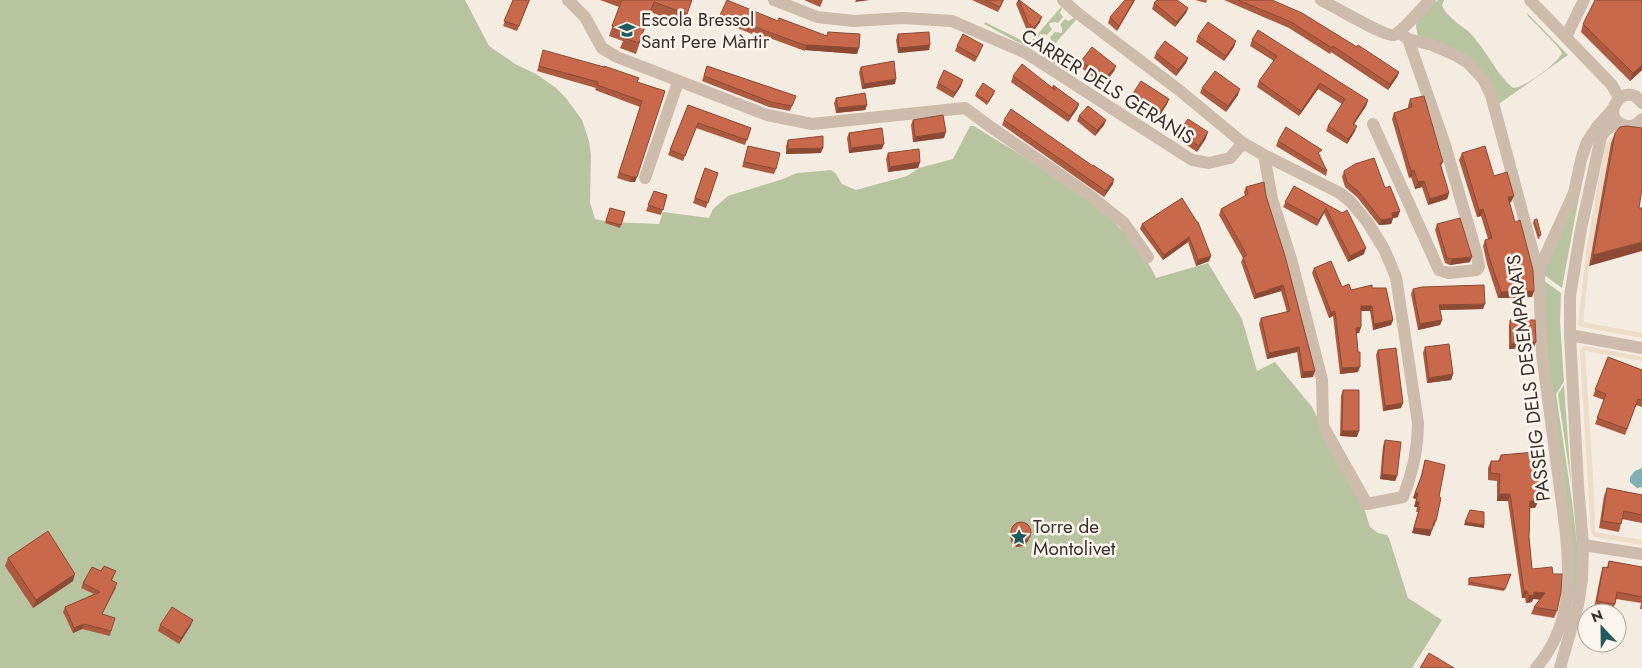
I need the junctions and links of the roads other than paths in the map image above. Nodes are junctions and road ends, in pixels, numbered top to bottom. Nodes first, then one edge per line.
1 (568, 0) edge
2 (774, 0) edge
3 (1063, 0) edge
4 (1321, 0) edge
5 (1430, 0) edge
6 (1530, 0) edge
7 (1584, 0) edge
8 (1403, 35) junction
9 (1566, 37) junction
10 (678, 82) junction
11 (1640, 96) edge
12 (1616, 104) junction
13 (1618, 122) junction
14 (1641, 122) edge
15 (1373, 124) dead end
16 (1243, 143) junction
17 (1264, 155) junction
18 (645, 178) dead end
19 (1148, 257) dead end
20 (1538, 275) junction
21 (1570, 335) junction
22 (1642, 348) edge
23 (1583, 545) junction
24 (1642, 554) edge
25 (1536, 668) edge
26 (1560, 668) edge

1 - 10 street
2 - 16 street, CARRER DELS GERANIS
3 - 16 street, CARRER DELS GERANIS
4 - 8 street, PASSEIG DELS DESEMPARATS
5 - 8 street
6 - 9 street
7 - 9 street
8 - 15 street
8 - 20 street, PASSEIG DELS DESEMPARATS
9 - 12 street
10 - 18 street
10 - 19 street
11 - 12 street
12 - 13 street
12 - 20 street
13 - 14 street
13 - 21 street
16 - 17 street, CARRER DELS GERANIS
17 - 17 street, CARRER DELS GERANIS
20 - 25 street, PASSEIG DELS DESEMPARATS
21 - 22 street
21 - 23 street
23 - 24 street
23 - 26 street

